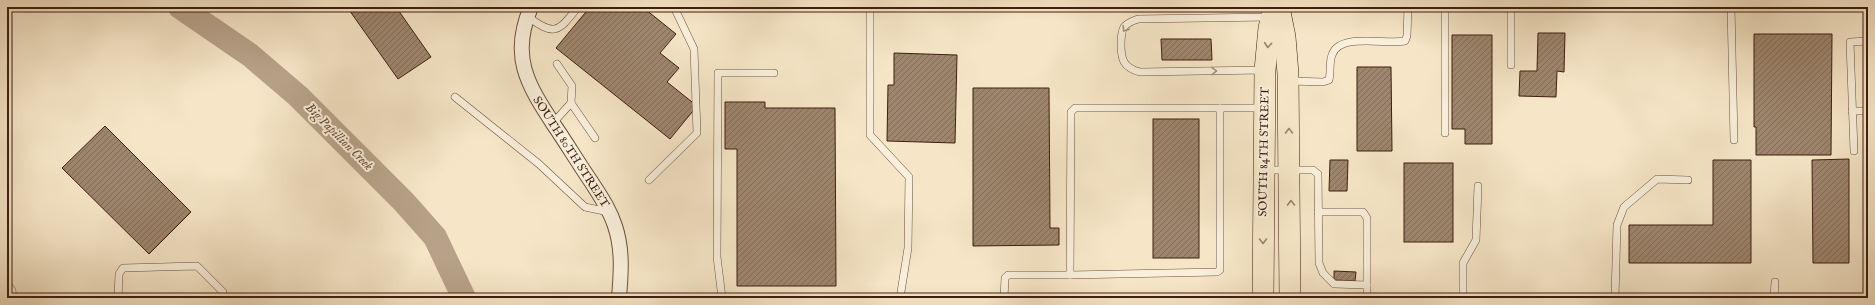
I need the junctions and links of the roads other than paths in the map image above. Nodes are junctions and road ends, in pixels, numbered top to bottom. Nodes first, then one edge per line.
1 (578, 7) edge
2 (674, 7) edge
3 (870, 7) edge
4 (1408, 7) edge
5 (1445, 7) edge
6 (1511, 7) edge
7 (1731, 7) edge
8 (1275, 10) edge
9 (529, 11) edge
10 (1868, 41) edge
11 (557, 64) dead end
12 (1511, 65) dead end
13 (1265, 70) junction
14 (774, 73) dead end
15 (1288, 81) junction
16 (455, 97) dead end
17 (571, 102) junction
18 (1220, 108) junction
19 (1266, 108) junction
20 (1852, 111) junction
21 (1868, 112) edge
22 (553, 123) junction
23 (1445, 133) dead end
24 (595, 138) dead end
25 (1734, 140) dead end
26 (1854, 151) dead end
27 (1264, 170) junction
28 (1290, 170) junction
29 (649, 180) dead end
30 (1688, 180) dead end
31 (1478, 186) dead end
32 (610, 212) junction
33 (1318, 212) junction
34 (1070, 275) junction
35 (1775, 282) dead end
36 (7, 284) edge
37 (1367, 285) junction
38 (13, 298) edge
39 (118, 298) edge
40 (224, 298) edge
41 (619, 298) edge
42 (722, 298) edge
43 (900, 298) edge
44 (1004, 298) edge
45 (1263, 298) edge
46 (1290, 298) edge
47 (1367, 298) edge
48 (1463, 298) edge
49 (1615, 298) edge
50 (1774, 298) edge

1 - 9 lane
2 - 29 lane
3 - 43 lane
4 - 15 lane
5 - 23 lane
6 - 12 lane
7 - 25 lane
8 -> 13 main road, SOUTH 84TH STREET
8 -> 13 lane
8 - 15 main road, SOUTH 84TH STREET
9 - 22 street, SOUTH 80TH STREET
10 - 20 lane
11 - 17 lane
13 - 19 main road, SOUTH 84TH STREET
14 - 42 lane
28 -> 15 main road, SOUTH 84TH STREET
16 - 32 lane
17 - 22 lane
17 - 24 lane
18 - 19 lane
18 - 34 lane
18 - 34 lane
19 - 27 main road, SOUTH 84TH STREET
20 - 21 lane
20 - 26 lane
22 - 32 street, SOUTH 80TH STREET
27 - 28 lane
27 -> 45 main road, SOUTH 84TH STREET
28 - 33 lane
46 -> 28 main road, SOUTH 84TH STREET
30 - 49 lane
31 - 48 lane
32 - 41 street, SOUTH 80TH STREET
33 - 37 lane
33 - 37 lane
34 - 44 lane
35 - 50 lane
36 - 38 lane
37 - 47 lane
39 - 40 lane

